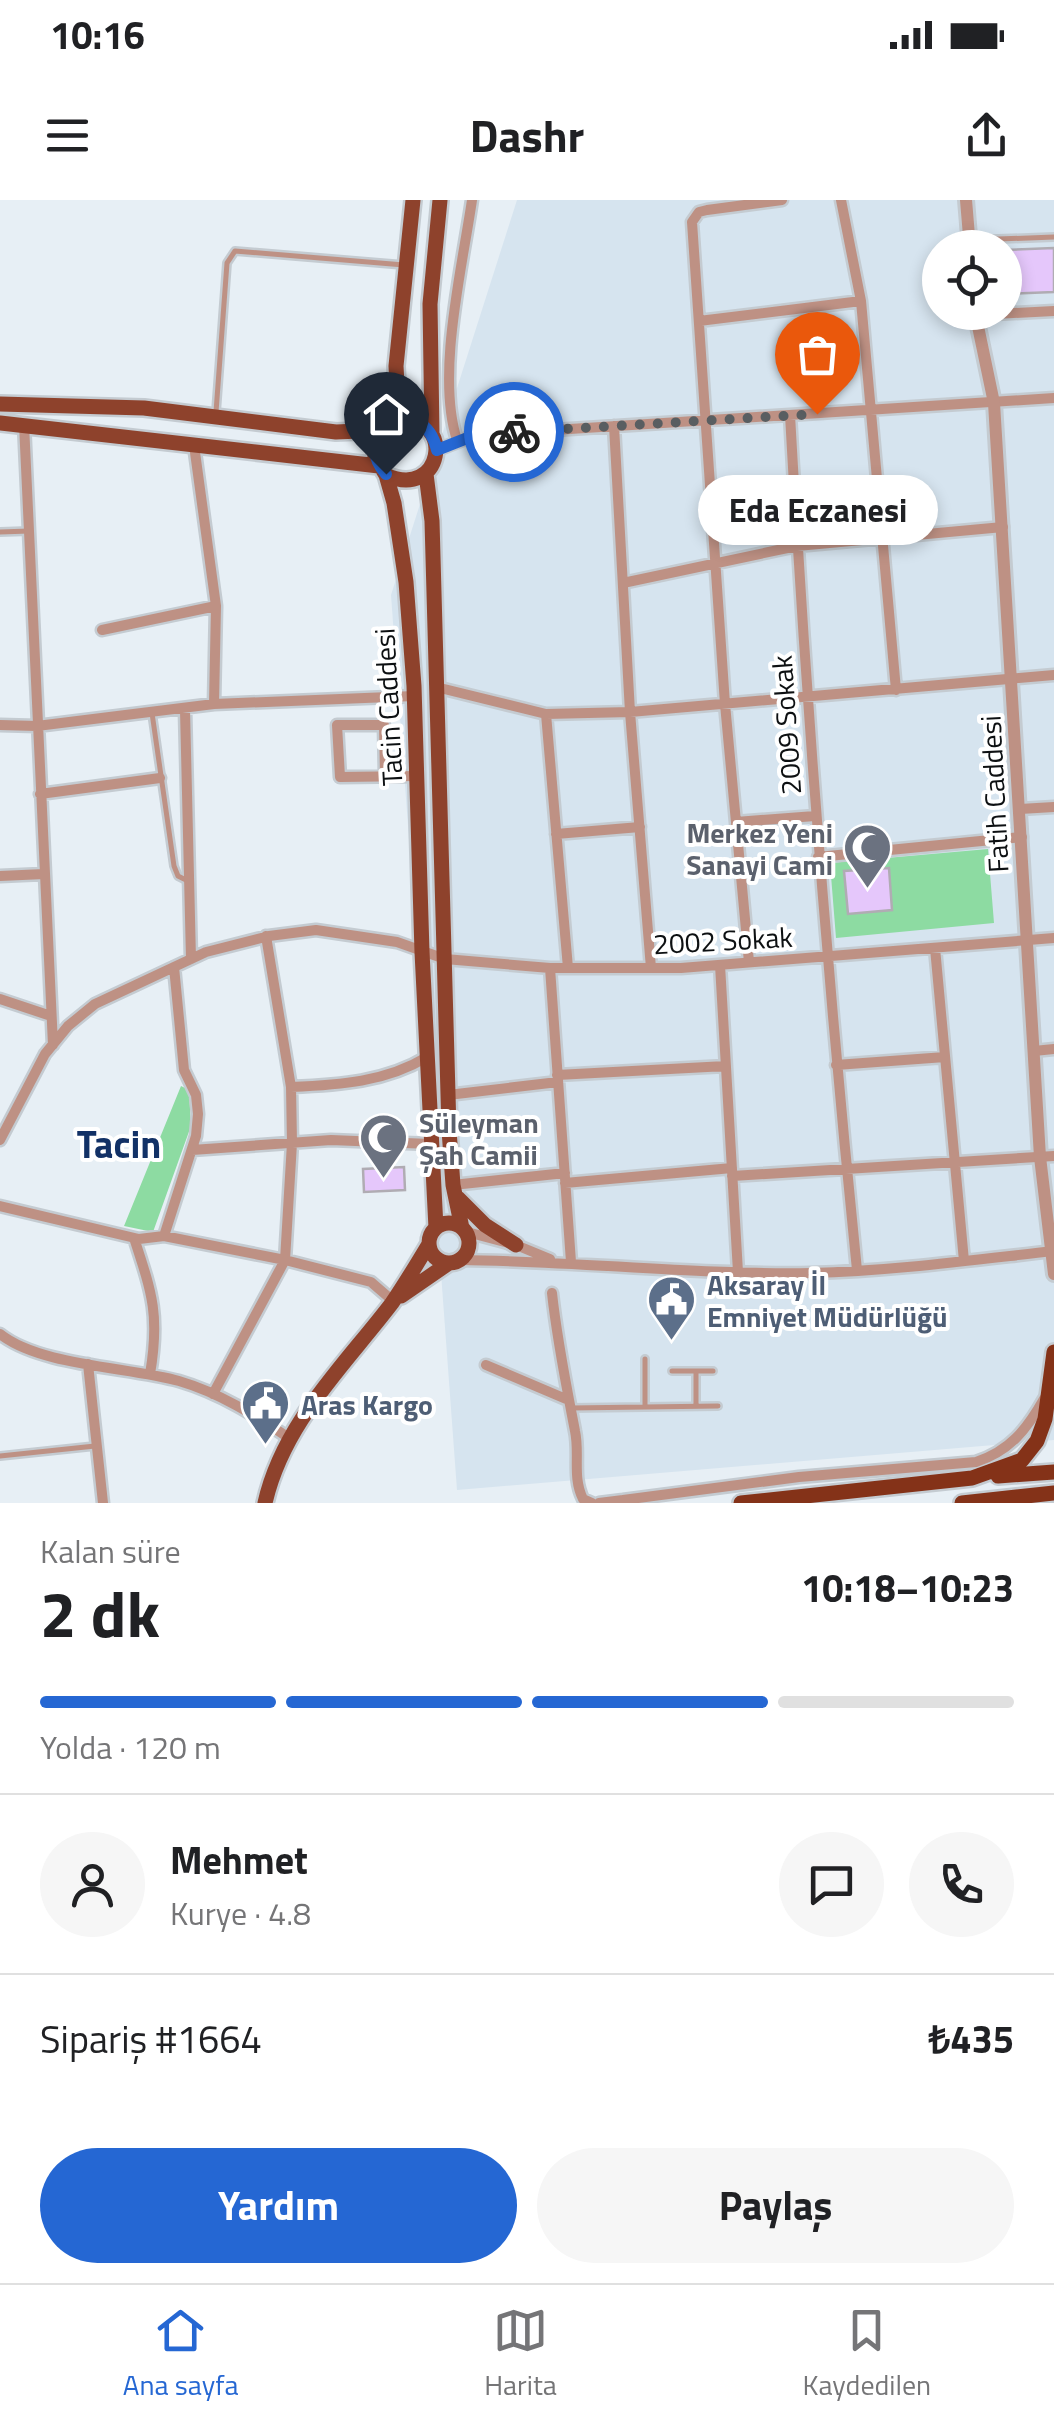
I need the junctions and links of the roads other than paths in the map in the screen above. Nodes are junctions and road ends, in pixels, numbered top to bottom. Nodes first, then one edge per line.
1 (412, 200) edge
2 (440, 200) edge
3 (472, 200) edge
4 (782, 200) edge
5 (841, 200) edge
6 (966, 200) edge
7 (968, 230) edge
8 (1054, 236) edge
9 (1022, 239) edge
10 (407, 265) junction
11 (861, 301) junction
12 (1054, 311) edge
13 (1022, 312) edge
14 (699, 321) junction
15 (978, 330) edge
16 (1054, 398) edge
17 (994, 402) junction
18 (0, 404) edge
19 (872, 410) junction
20 (790, 416) junction
21 (216, 417) junction
22 (398, 420) junction
23 (708, 420) junction
24 (0, 423) edge
25 (24, 424) junction
26 (614, 426) junction
27 (382, 430) junction
28 (458, 440) junction
29 (434, 442) junction
30 (194, 445) junction
31 (383, 470) junction
32 (426, 474) junction
33 (1003, 527) junction
34 (28, 531) junction
35 (0, 532) edge
36 (882, 538) junction
37 (797, 546) junction
38 (716, 563) junction
39 (622, 583) junction
40 (216, 606) junction
41 (102, 630) dead end
42 (1054, 675) edge
43 (1013, 680) junction
44 (436, 688) junction
45 (896, 690) junction
46 (414, 696) junction
47 (806, 698) junction
48 (214, 704) junction
49 (725, 704) junction
50 (185, 710) junction
51 (630, 712) junction
52 (152, 713) junction
53 (546, 714) junction
54 (0, 725) edge
55 (37, 726) junction
56 (385, 776) junction
57 (417, 776) junction
58 (160, 778) junction
59 (40, 794) junction
60 (1054, 807) edge
61 (1020, 809) junction
62 (814, 816) junction
63 (736, 822) junction
64 (640, 827) junction
65 (556, 834) junction
66 (1022, 838) junction
67 (818, 857) junction
68 (44, 874) junction
69 (0, 876) edge
70 (189, 881) junction
71 (266, 936) junction
72 (1054, 938) edge
73 (1028, 940) junction
74 (936, 948) junction
75 (422, 952) junction
76 (825, 956) junction
77 (191, 959) junction
78 (445, 959) junction
79 (749, 962) junction
80 (720, 964) junction
81 (174, 967) junction
82 (550, 968) junction
83 (568, 968) junction
84 (651, 968) junction
85 (0, 998) edge
86 (51, 1016) junction
87 (53, 1044) junction
88 (1054, 1049) edge
89 (1034, 1051) junction
90 (428, 1057) junction
91 (946, 1057) junction
92 (836, 1065) junction
93 (726, 1066) junction
94 (558, 1079) junction
95 (291, 1087) junction
96 (448, 1095) junction
97 (0, 1140) edge
98 (292, 1142) junction
99 (430, 1144) junction
100 (192, 1150) junction
101 (1047, 1156) edge
102 (955, 1162) junction
103 (847, 1168) junction
104 (732, 1172) junction
105 (565, 1178) junction
106 (454, 1190) junction
107 (0, 1206) edge
108 (436, 1228) junction
109 (464, 1230) junction
110 (164, 1236) junction
111 (134, 1238) junction
112 (429, 1244) junction
113 (516, 1245) junction
114 (1052, 1251) edge
115 (285, 1260) junction
116 (964, 1260) junction
117 (455, 1261) junction
118 (556, 1261) junction
119 (571, 1262) junction
120 (857, 1270) junction
121 (738, 1272) junction
122 (1054, 1274) edge
123 (552, 1293) dead end
124 (393, 1301) junction
125 (0, 1334) edge
126 (1054, 1340) edge
127 (1054, 1354) edge
128 (645, 1359) dead end
129 (88, 1364) junction
130 (486, 1364) dead end
131 (672, 1371) dead end
132 (696, 1371) junction
133 (713, 1371) dead end
134 (150, 1374) junction
135 (1052, 1385) edge
136 (214, 1394) junction
137 (568, 1404) junction
138 (696, 1406) junction
139 (718, 1406) dead end
140 (645, 1407) junction
141 (289, 1438) junction
142 (95, 1446) junction
143 (0, 1456) edge
144 (1054, 1472) edge
145 (972, 1478) junction
146 (1054, 1494) edge
147 (624, 1501) edge
148 (102, 1503) edge
149 (265, 1503) edge
150 (595, 1503) edge
151 (741, 1503) edge
152 (962, 1503) edge

1 - 10 main road
2 - 29 main road
3 - 28 street
4 - 14 street
5 - 11 street
6 - 7 street
8 - 9 lane
10 - 21 lane
10 - 22 main road
11 - 14 street
11 - 19 street
12 - 13 street
14 - 23 street
15 - 17 street, Fatih Caddesi
16 - 17 street
17 - 19 street
17 - 33 street, Fatih Caddesi
18 - 21 main road
19 - 20 street
19 - 36 street
20 - 23 street
20 - 37 street, 2009 Sokak
21 - 27 main road
22 - 27 main road
22 - 29 main road
23 - 26 street
23 - 38 street
24 - 25 main road
25 - 30 main road
25 - 34 street
26 - 28 street
26 - 39 street
27 - 31 main road, Tacin Caddesi
28 - 29 street
29 - 32 main road
30 - 31 main road
30 - 40 street
31 - 32 main road
31 - 46 main road, Tacin Caddesi
32 - 44 main road, Tacin Caddesi
33 - 36 street
33 - 43 street, Fatih Caddesi
34 - 35 lane
34 - 55 street
36 - 37 street
36 - 45 street
37 - 38 street
37 - 47 street, 2009 Sokak
38 - 39 street
38 - 49 street
39 - 51 street
40 - 41 street
40 - 48 street
42 - 43 street
43 - 45 street
43 - 61 street, Fatih Caddesi
44 - 53 street
44 - 78 main road, Tacin Caddesi
45 - 47 street
46 - 48 street
46 - 57 main road, Tacin Caddesi
47 - 49 street
47 - 62 street, 2009 Sokak
48 - 50 street
49 - 51 street
49 - 63 street
50 - 52 street
50 - 70 street
51 - 53 street
51 - 64 street
52 - 55 street
52 - 58 lane
53 - 65 street
54 - 55 street
55 - 59 street
56 - 56 street
56 - 57 street
57 - 75 main road, Tacin Caddesi
58 - 59 street
58 - 70 lane
59 - 68 street
60 - 61 street
61 - 66 street, Fatih Caddesi
62 - 63 street
62 - 67 street, 2009 Sokak
63 - 79 street
64 - 65 street
64 - 84 street
65 - 83 street
66 - 67 street
66 - 73 street, Fatih Caddesi
67 - 76 street, 2009 Sokak
68 - 69 street
68 - 86 street
70 - 77 street
71 - 75 street, 2002 Sokak
71 - 77 street, 2002 Sokak
71 - 95 street
72 - 73 street, 2002 Sokak
73 - 74 street, 2002 Sokak
73 - 89 street, Fatih Caddesi
74 - 76 street, 2002 Sokak
74 - 91 street
75 - 78 street, 2002 Sokak
75 - 90 main road, Tacin Caddesi
76 - 79 street, 2002 Sokak
76 - 92 street, 2009 Sokak
77 - 81 street, 2002 Sokak
78 - 82 street, 2002 Sokak
78 - 96 main road, Tacin Caddesi
79 - 80 street, 2002 Sokak
80 - 84 street, 2002 Sokak
80 - 93 street
81 - 87 street, 2002 Sokak
81 - 100 street
82 - 83 street, 2002 Sokak
82 - 94 street
83 - 84 street, 2002 Sokak
85 - 86 street
86 - 87 street
87 - 97 street, 2002 Sokak
88 - 89 street
89 - 101 street, Fatih Caddesi
90 - 95 street
90 - 99 main road, Tacin Caddesi
91 - 92 street
91 - 102 street
92 - 103 street, 2009 Sokak
93 - 94 street
93 - 104 street
94 - 96 street
94 - 105 street
95 - 98 street
96 - 106 main road, Tacin Caddesi
98 - 99 street
98 - 100 street
98 - 115 street
99 - 108 main road, Tacin Caddesi
100 - 110 street
101 - 102 street
101 - 114 street, Fatih Caddesi
102 - 103 street
102 - 116 street
103 - 104 street
103 - 120 street, 2009 Sokak
104 - 105 street
104 - 121 street
105 - 106 street
105 - 119 street
106 - 109 main road, Tacin Caddesi
106 - 113 main road
107 - 111 street
108 - 109 main road
108 - 112 main road
109 - 113 street
109 - 117 main road
110 - 111 street
110 - 115 street
111 - 134 street
112 - 117 main road
112 - 124 main road
113 - 118 street
114 - 116 street
114 - 122 street, Fatih Caddesi
115 - 124 street
115 - 136 street
116 - 120 street
117 - 118 street
117 - 124 main road
118 - 119 street
119 - 121 street
120 - 121 street
123 - 137 street
124 - 141 main road
125 - 129 street
126 - 127 street
127 - 135 highway
128 - 140 lane
129 - 134 street
129 - 142 street
130 - 137 street
131 - 132 lane
132 - 133 lane
132 - 138 lane
134 - 136 street
135 - 145 highway
135 - 147 street
136 - 141 street
137 - 140 lane
137 - 150 street
138 - 139 lane
138 - 140 lane
141 - 149 main road
142 - 143 lane
142 - 148 street
144 - 145 highway
145 - 151 highway
146 - 152 highway
147 - 150 street

